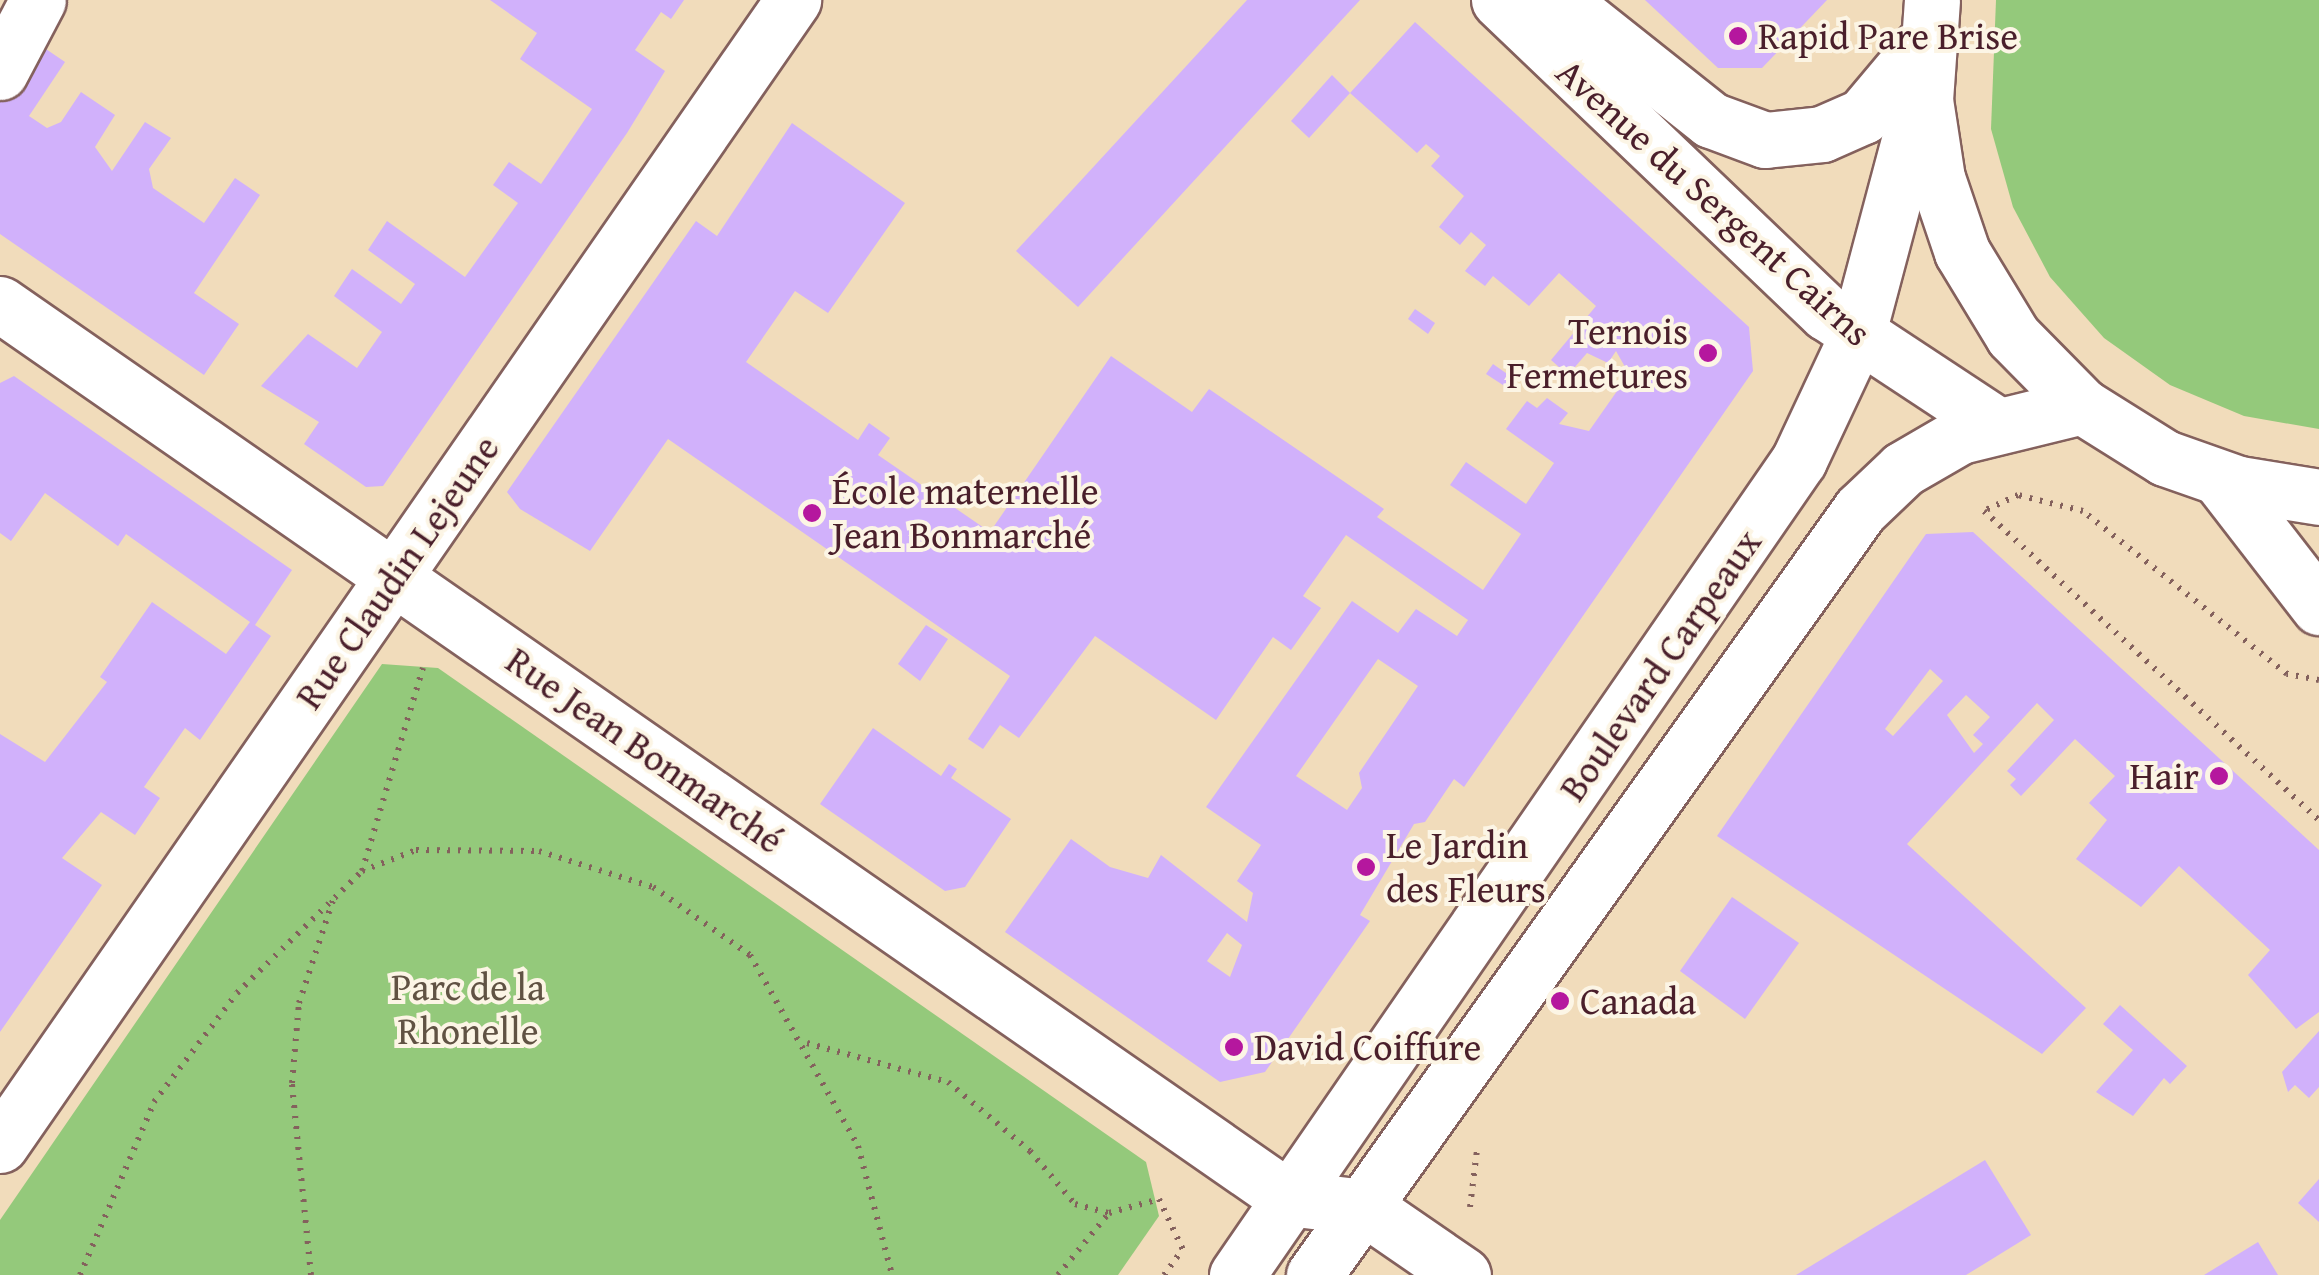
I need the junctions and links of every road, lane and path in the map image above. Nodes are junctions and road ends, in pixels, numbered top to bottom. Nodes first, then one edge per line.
1 (38, 0) edge
2 (793, 0) edge
3 (1499, 0) edge
4 (1560, 0) edge
5 (1928, 41) edge
6 (0, 72) edge
7 (0, 304) edge
8 (1857, 336) junction
9 (2082, 406) junction
10 (1992, 422) junction
11 (2220, 479) junction
12 (2312, 498) edge
13 (394, 576) junction
14 (2319, 607) edge
15 (444, 610) junction
16 (2319, 680) edge
17 (2319, 820) edge
18 (362, 871) junction
19 (334, 898) junction
20 (806, 1043) junction
21 (1478, 1144) dead end
22 (0, 1145) edge
23 (1288, 1198) junction
24 (1471, 1206) dead end
25 (1364, 1207) junction
26 (1109, 1213) junction
27 (1181, 1252) dead end
28 (80, 1275) edge
29 (311, 1275) edge
30 (892, 1275) edge
31 (1058, 1275) edge
32 (1236, 1275) edge
33 (1314, 1275) edge
34 (1464, 1275) edge

1 - 6 street
2 - 13 street, Rue Claudin Lejeune
3 - 8 street, Avenue du Sergent Cairns
4 - 5 street, Avenue du Sergent Cairns
5 - 8 street, Boulevard Carpeaux
5 - 9 street
7 - 13 street, Rue Jean Bonmarché
8 - 10 street, Avenue du Sergent Cairns
8 - 23 street, Boulevard Carpeaux
9 - 10 street, Boulevard Carpeaux
9 - 11 street
10 - 25 street, Boulevard Carpeaux
11 - 12 street
11 - 14 street
13 - 15 street, Rue Jean Bonmarché
13 - 22 street, Rue Claudin Lejeune
15 - 18 path
15 - 23 street, Rue Jean Bonmarché
16 - 17 path
18 - 19 path
18 - 20 path
19 - 28 path
19 - 29 path
20 - 26 path
20 - 30 path
21 - 24 path
23 - 25 street
23 - 32 street, Boulevard Carpeaux
25 - 33 street, Boulevard Carpeaux
25 - 34 street
26 - 27 path
26 - 31 path

